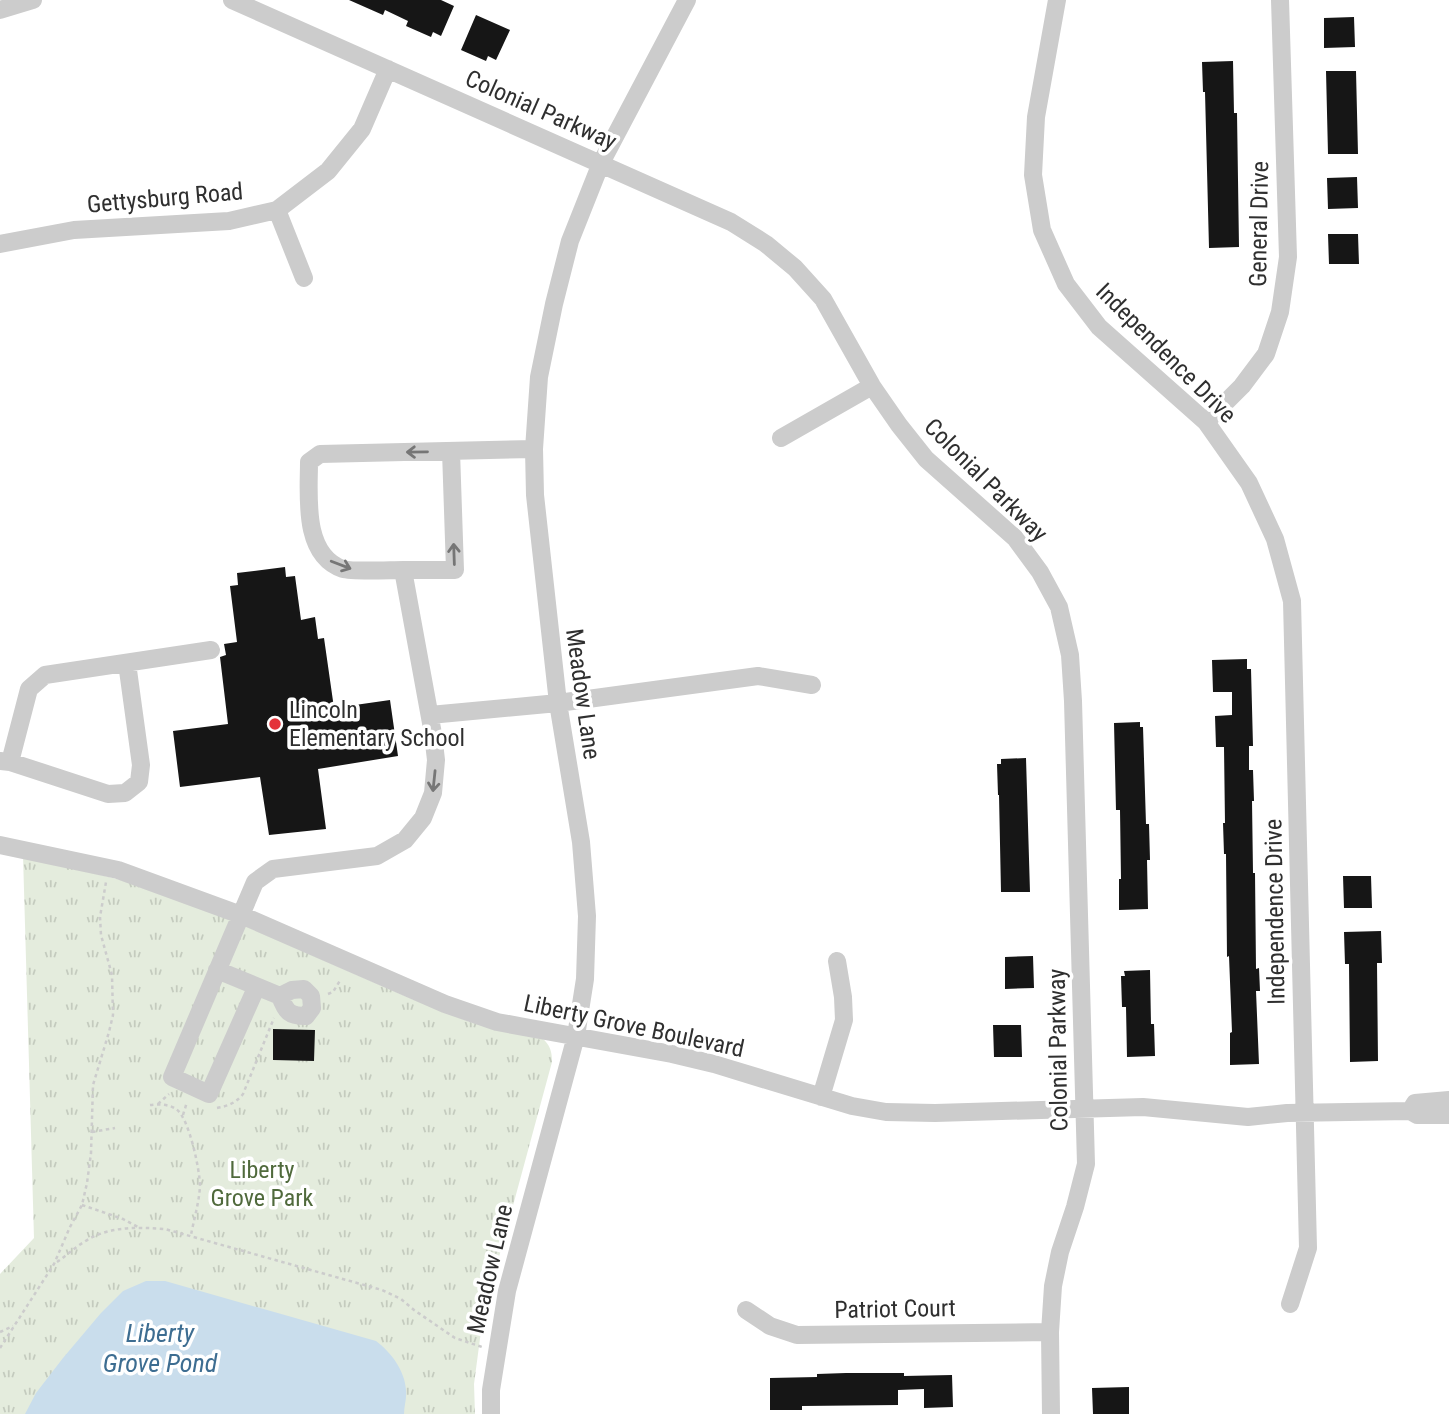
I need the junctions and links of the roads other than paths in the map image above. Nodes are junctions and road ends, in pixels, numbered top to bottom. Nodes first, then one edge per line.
1 (33, 0) edge
2 (232, 0) edge
3 (687, 0) edge
4 (1057, 0) edge
5 (1280, 0) edge
6 (0, 10) edge
7 (388, 69) junction
8 (601, 163) junction
9 (277, 210) junction
10 (0, 244) edge
11 (304, 278) dead end
12 (872, 386) junction
13 (1206, 422) junction
14 (781, 438) dead end
15 (534, 449) junction
16 (451, 451) junction
17 (403, 570) junction
18 (211, 650) dead end
19 (127, 663) junction
20 (812, 685) dead end
21 (558, 703) junction
22 (430, 715) junction
23 (5, 762) edge
24 (0, 845) edge
25 (241, 915) junction
26 (837, 961) dead end
27 (217, 971) junction
28 (256, 988) junction
29 (280, 996) dead end
30 (576, 1036) junction
31 (821, 1097) junction
32 (1449, 1100) edge
33 (1085, 1109) junction
34 (1410, 1111) junction
35 (1304, 1113) junction
36 (1449, 1115) edge
37 (1290, 1304) dead end
38 (746, 1310) dead end
39 (1050, 1332) junction
40 (491, 1414) edge
41 (1051, 1414) edge

1 - 6 street
2 - 7 street, Colonial Parkway
3 - 8 street, Meadow Lane
4 - 13 street, Independence Drive
5 - 13 street, General Drive
7 - 8 street, Colonial Parkway
7 - 9 street, Gettysburg Road
8 - 12 street, Colonial Parkway
8 - 15 street, Meadow Lane
9 - 10 street, Gettysburg Road
9 - 11 street
12 - 14 street
12 - 33 street, Colonial Parkway
13 - 35 street, Independence Drive
15 - 16 street
15 - 21 street, Meadow Lane
17 -> 16 street
16 -> 17 street
17 - 22 street
18 - 19 street
19 - 23 street
19 - 23 street
20 - 21 street
21 - 22 street
21 - 30 street, Meadow Lane
22 -> 25 street
24 - 25 street, Liberty Grove Boulevard
25 - 27 street
25 - 30 street, Liberty Grove Boulevard
26 - 31 street
27 - 28 street
27 - 28 street
28 - 29 street
30 - 31 street, Liberty Grove Boulevard
30 - 40 street, Meadow Lane
31 - 33 street, Liberty Grove Boulevard
32 - 34 street, Liberty Grove Boulevard
33 - 35 street, Liberty Grove Boulevard
33 - 39 street, Colonial Parkway
34 - 35 street, Liberty Grove Boulevard
34 - 36 street, Liberty Grove Boulevard
35 - 37 street, Independence Drive
38 - 39 street, Patriot Court
39 - 41 street, Colonial Parkway

